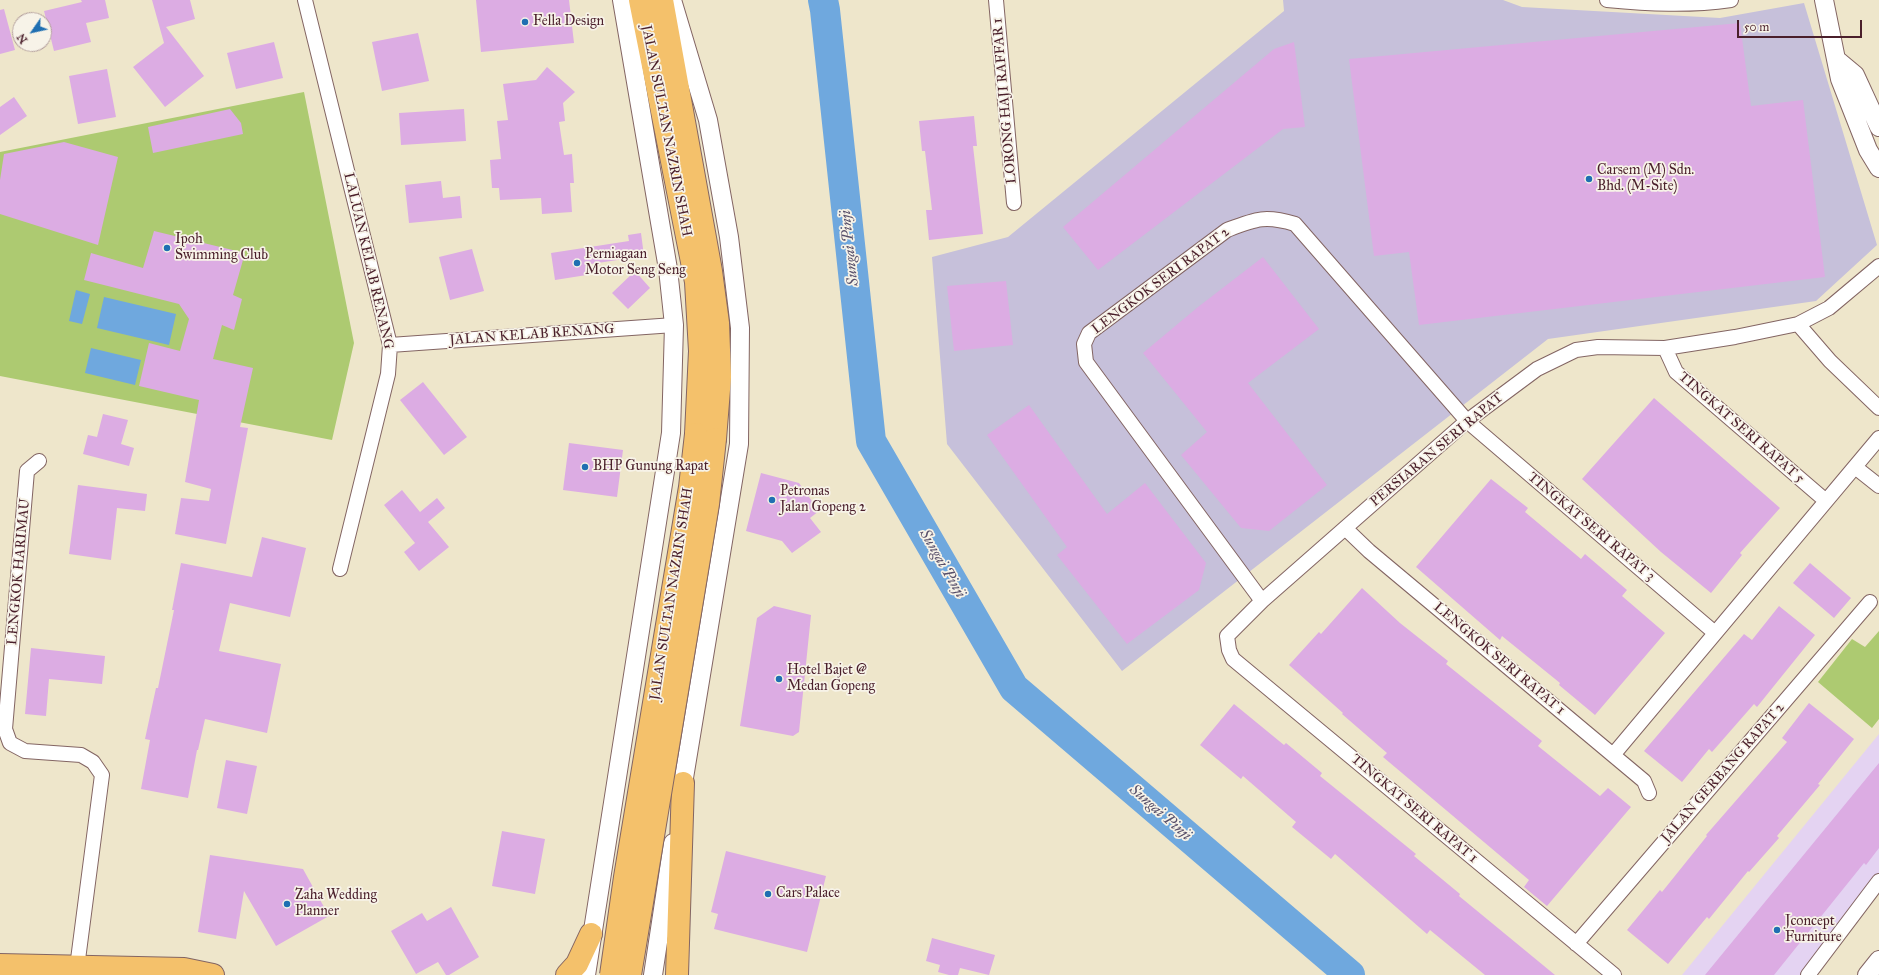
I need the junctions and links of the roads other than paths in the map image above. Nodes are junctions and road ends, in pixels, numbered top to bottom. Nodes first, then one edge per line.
1 (305, 0) edge
2 (622, 0) edge
3 (640, 0) edge
4 (662, 0) edge
5 (672, 0) edge
6 (996, 0) edge
7 (1607, 0) edge
8 (1731, 0) edge
9 (1824, 0) edge
10 (1837, 60) junction
11 (1879, 126) edge
12 (1879, 168) edge
13 (1014, 202) dead end
14 (1879, 266) edge
15 (674, 324) junction
16 (1798, 324) junction
17 (390, 345) junction
18 (1664, 348) junction
19 (1879, 408) edge
20 (1467, 421) junction
21 (706, 436) junction
22 (1879, 438) edge
23 (39, 461) dead end
24 (1855, 467) junction
25 (1879, 486) edge
26 (1826, 501) junction
27 (1345, 528) junction
28 (340, 569) dead end
29 (1262, 601) junction
30 (1870, 602) dead end
31 (1715, 633) junction
32 (1227, 636) joint
33 (1613, 754) junction
34 (683, 783) junction
35 (1649, 793) dead end
36 (1879, 881) edge
37 (590, 938) junction
38 (656, 944) junction
39 (1576, 944) junction
40 (1879, 960) edge
41 (0, 965) edge
42 (76, 971) edge
43 (213, 975) edge
44 (567, 975) edge
45 (586, 975) edge
46 (611, 975) edge
47 (630, 975) edge
48 (653, 975) edge
49 (677, 975) edge
50 (1614, 975) edge
51 (1808, 975) edge
52 (1867, 975) edge

1 - 17 street, LALUAN KELAB RENANG
2 - 15 street
3 - 21 main road, JALAN SULTAN NAZRIN SHAH
4 - 21 main road, JALAN SULTAN NAZRIN SHAH
5 - 34 street
6 - 13 street, LORONG HAJI RAFFAR 1
7 - 8 street
9 - 10 street
10 - 11 street
10 - 12 street
14 - 16 street, PERSIARAN SERI RAPAT
15 - 17 street, JALAN KELAB RENANG
15 - 37 street
16 - 18 street, PERSIARAN SERI RAPAT
16 - 19 street
17 - 28 street, LALUAN KELAB RENANG
18 - 20 street, PERSIARAN SERI RAPAT
18 - 26 street, TINGKAT SERI RAPAT 5
20 - 27 street, PERSIARAN SERI RAPAT
20 - 29 street, LENGKOK SERI RAPAT 2
20 - 31 street, TINGKAT SERI RAPAT 3
21 - 46 main road, JALAN SULTAN NAZRIN SHAH, bridge
21 - 47 main road, JALAN SULTAN NAZRIN SHAH, bridge
22 - 24 street
23 - 42 street, LENGKOK HARIMAU
24 - 25 street
24 - 26 street
26 - 31 street
27 - 29 street, PERSIARAN SERI RAPAT
27 - 33 street, LENGKOK SERI RAPAT 1
29 - 32 street, PERSIARAN SERI RAPAT
30 - 39 street, JALAN GERBANG RAPAT 2
31 - 33 street
32 - 39 street, TINGKAT SERI RAPAT 1
33 - 35 street, LENGKOK SERI RAPAT 1
34 - 38 street
34 - 49 main road
36 - 51 street
37 - 38 street
37 - 44 main road
37 - 45 street
38 - 48 street
39 - 50 street, TINGKAT SERI RAPAT 1
40 - 52 street
41 - 42 main road
42 - 43 main road

